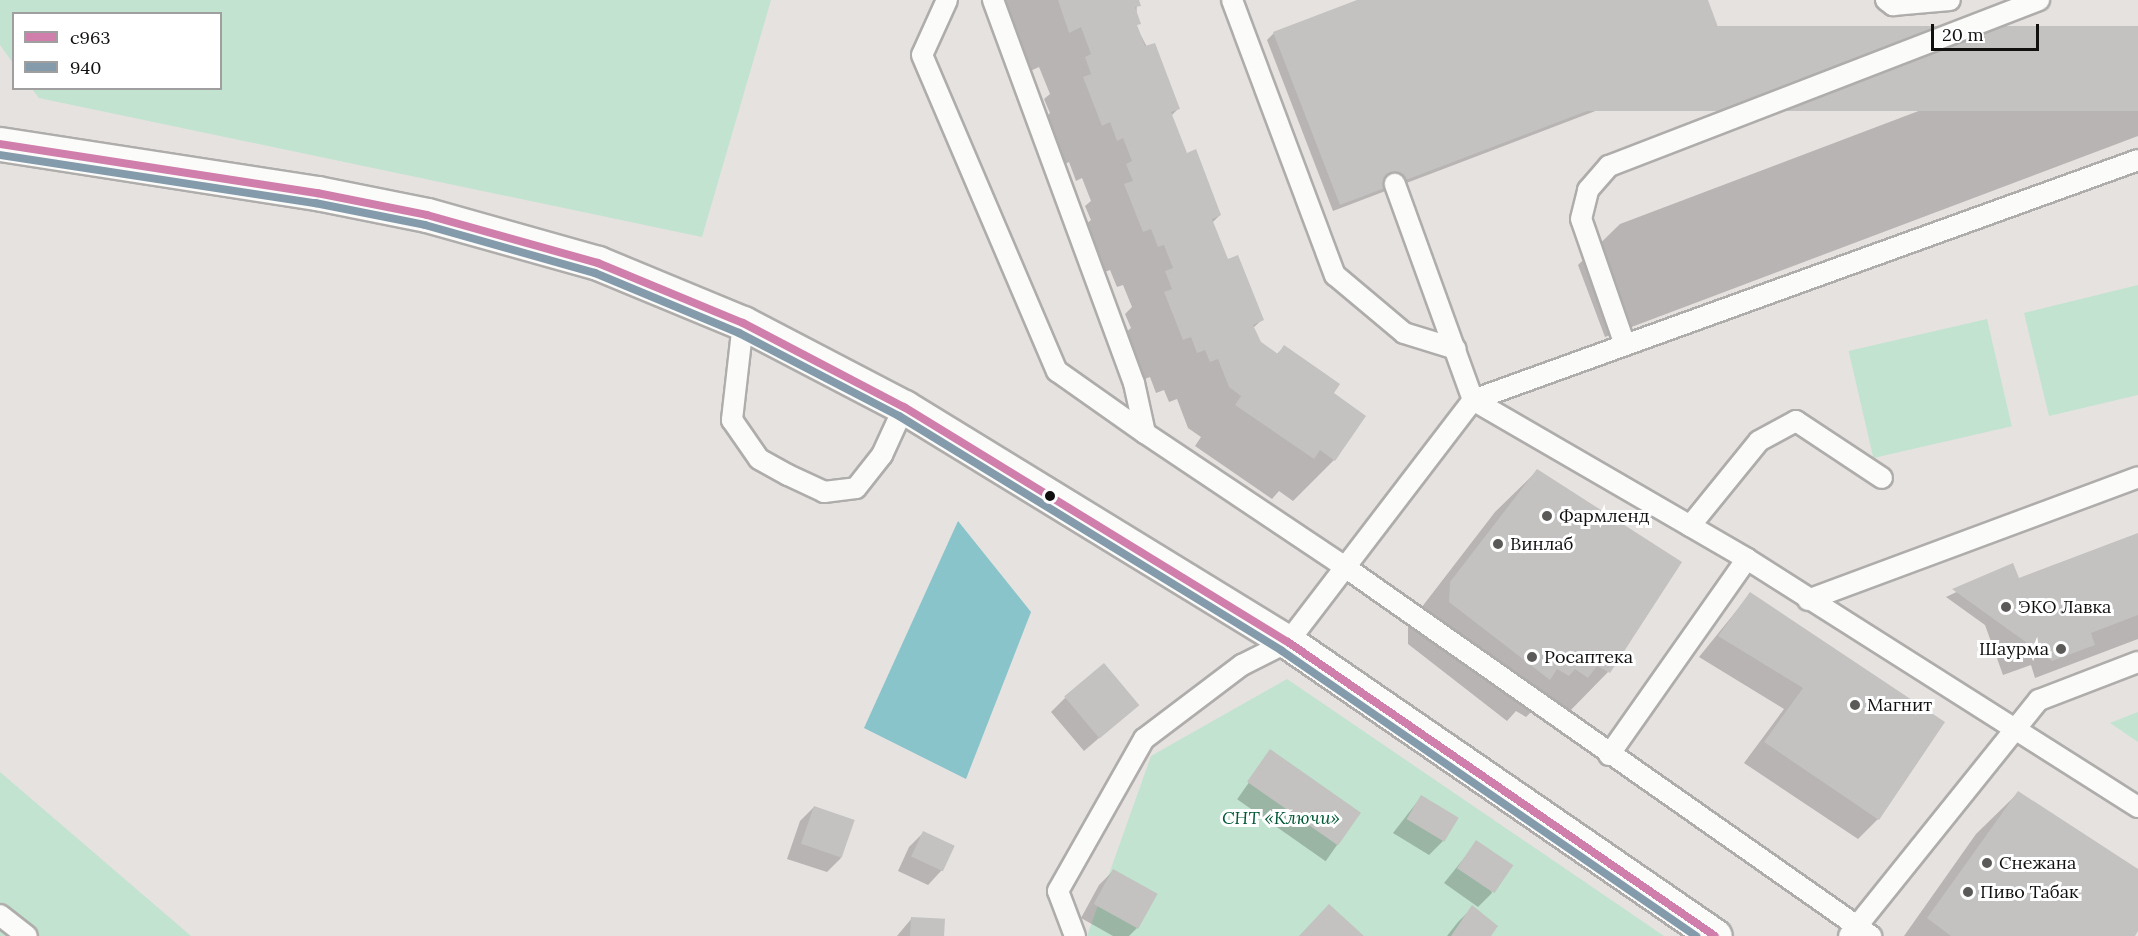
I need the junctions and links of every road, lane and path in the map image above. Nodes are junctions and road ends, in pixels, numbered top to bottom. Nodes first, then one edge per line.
1 (947, 0) edge
2 (993, 0) edge
3 (1232, 0) edge
4 (1886, 0) edge
5 (1950, 0) edge
6 (2039, 0) edge
7 (0, 144) edge
8 (2138, 160) edge
9 (1395, 184) dead end
10 (743, 323) junction
11 (1625, 345) junction
12 (1456, 349) junction
13 (1473, 400) junction
14 (904, 407) junction
15 (1145, 433) junction
16 (2138, 477) edge
17 (1882, 478) dead end
18 (1690, 526) junction
19 (1747, 559) junction
20 (1345, 567) junction
21 (1808, 600) junction
22 (1288, 642) junction
23 (2138, 662) edge
24 (2017, 728) junction
25 (1609, 755) junction
26 (2138, 807) edge
27 (0, 915) edge
28 (1859, 933) edge
29 (27, 936) edge
30 (1075, 936) edge
31 (1715, 936) edge

1 - 15 lane
2 - 15 lane
3 - 12 lane
4 - 5 lane
6 - 11 lane
7 - 10 street
8 - 11 lane
9 - 12 lane
10 - 14 street
10 - 14 lane
11 - 13 lane
12 - 13 lane
13 - 18 lane
13 - 20 lane
14 - 22 street
15 - 20 lane
16 - 21 lane
17 - 18 lane
18 - 19 lane
19 - 21 lane
19 - 25 lane
20 - 22 lane
20 - 25 lane
21 - 24 lane
22 - 30 lane
22 - 31 street
23 - 24 lane
24 - 26 lane
24 - 28 lane
25 - 28 lane
27 - 29 lane

